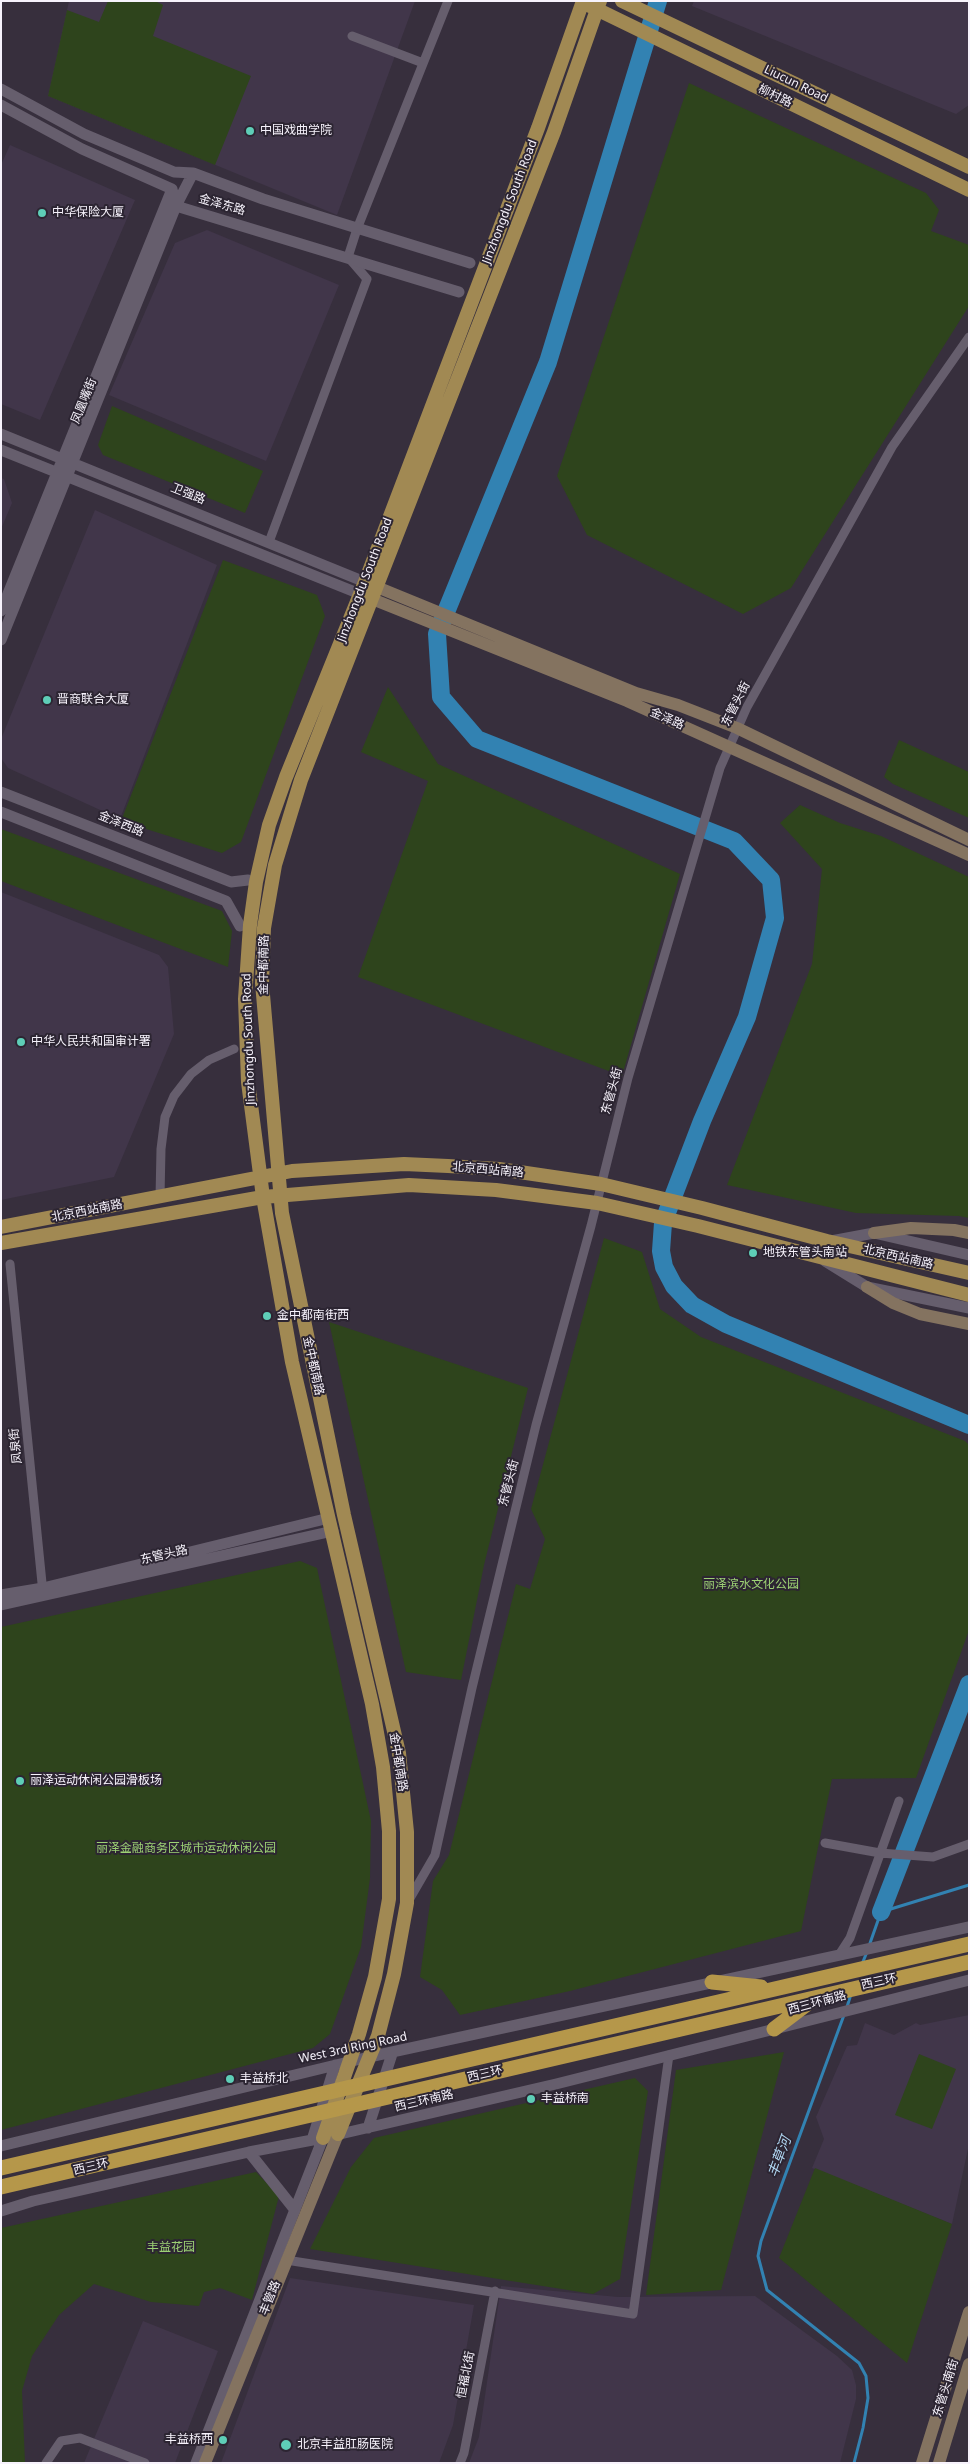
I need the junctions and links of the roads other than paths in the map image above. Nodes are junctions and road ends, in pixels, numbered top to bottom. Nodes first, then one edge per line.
1 (448, 1) edge
2 (582, 2) edge
3 (627, 3) edge
4 (599, 5) edge
5 (352, 36) dead end
6 (423, 63) junction
7 (2, 92) edge
8 (1, 105) edge
9 (969, 167) edge
10 (174, 172) junction
11 (193, 173) junction
12 (172, 189) junction
13 (969, 190) edge
14 (176, 206) junction
15 (357, 229) junction
16 (348, 258) junction
17 (470, 263) dead end
18 (459, 292) dead end
19 (969, 337) edge
20 (1, 434) edge
21 (1, 450) edge
22 (69, 461) junction
23 (63, 475) junction
24 (269, 542) junction
25 (369, 591) junction
26 (1, 611) edge
27 (474, 632) junction
28 (1, 640) edge
29 (737, 728) junction
30 (729, 746) junction
31 (1, 792) edge
32 (1, 812) edge
33 (969, 840) edge
34 (969, 855) edge
35 (248, 880) dead end
36 (240, 926) dead end
37 (234, 1049) dead end
38 (278, 1173) junction
39 (260, 1177) junction
40 (601, 1184) junction
41 (280, 1195) junction
42 (160, 1197) junction
43 (263, 1197) junction
44 (596, 1203) junction
45 (1, 1227) edge
46 (874, 1233) junction
47 (969, 1234) edge
48 (827, 1242) junction
49 (1, 1243) edge
50 (969, 1255) edge
51 (822, 1258) junction
52 (10, 1264) dead end
53 (969, 1273) edge
54 (867, 1287) junction
55 (969, 1295) edge
56 (969, 1308) edge
57 (969, 1324) edge
58 (331, 1524) junction
59 (43, 1592) junction
60 (1, 1595) edge
61 (1, 1604) edge
62 (899, 1801) dead end
63 (825, 1844) dead end
64 (969, 1844) edge
65 (880, 1853) junction
66 (407, 1903) junction
67 (969, 1926) edge
68 (969, 1944) edge
69 (839, 1955) junction
70 (969, 1962) edge
71 (969, 1980) edge
72 (712, 1982) junction
73 (775, 1988) junction
74 (816, 1997) junction
75 (774, 2029) junction
76 (392, 2054) junction
77 (668, 2055) junction
78 (369, 2057) junction
79 (350, 2062) junction
80 (334, 2065) junction
81 (368, 2128) junction
82 (338, 2134) junction
83 (318, 2139) junction
84 (1, 2146) edge
85 (249, 2152) junction
86 (1, 2168) edge
87 (1, 2187) edge
88 (295, 2210) junction
89 (1, 2211) edge
90 (286, 2260) junction
91 (495, 2291) junction
92 (969, 2312) edge
93 (969, 2364) edge
94 (46, 2463) edge
95 (145, 2463) edge
96 (196, 2463) edge
97 (205, 2463) edge
98 (460, 2463) edge
99 (922, 2463) edge
100 (939, 2463) edge

1 - 6 street
2 - 4 main road, 柳村路
2 - 25 main road, Jinzhongdu South Road
3 - 9 main road, Liucun Road
4 - 13 main road, 柳村路
4 - 25 main road, Jinzhongdu South Road
5 - 6 street
6 - 15 street
7 - 10 street, 金泽东路
8 - 12 street
10 - 11 street, 金泽东路
10 - 12 street, 凤凰嘴街
11 - 14 street, 凤凰嘴街
11 - 15 street, 金泽东路
12 - 14 street
12 - 22 street, 凤凰嘴街
14 - 16 street, 金泽东路
14 - 22 street, 凤凰嘴街
15 - 16 street
15 - 17 street, 金泽东路
16 - 18 street, 金泽东路
16 - 24 street
19 - 29 street, 东管头街
20 - 22 street, 卫强路
21 - 23 street
22 - 23 street, 凤凰嘴街
22 - 24 street, 卫强路
23 - 25 street
23 - 26 street, 凤凰嘴街
23 - 28 street, 凤凰嘴街
24 - 25 street, 卫强路
25 - 27 main road, 金泽路
25 - 38 main road, 金中都南路
25 - 39 main road, Jinzhongdu South Road
27 - 29 main road, 金泽路
27 - 30 main road, 金泽路
29 - 30 street, 东管头街
29 - 33 main road, 金泽路
30 - 34 main road, 金泽路
30 - 40 street, 东管头街
31 - 35 street, 金泽西路
32 - 36 street
37 - 42 street
38 - 39 main road, 北京西站南路
38 - 40 main road, 北京西站南路
38 - 41 main road, 金中都南路
39 - 42 main road, 北京西站南路
39 - 43 main road, 金中都南路
40 - 44 street, 东管头街
40 - 48 main road, 北京西站南路
41 - 43 main road, 北京西站南路
41 - 44 main road, 北京西站南路
41 - 66 main road, 金中都南路
42 - 45 main road, 北京西站南路
43 - 49 main road, 北京西站南路
43 - 58 main road, 金中都南路
44 - 51 main road, 北京西站南路
44 - 66 street, 东管头街
46 - 47 main road
46 - 48 street
46 - 50 street
48 - 53 main road, 北京西站南路
51 - 54 street
51 - 55 main road, 北京西站南路
52 - 59 street, 凤泉街
54 - 56 street
54 - 57 main road
58 - 59 street, 东管头路
58 - 79 main road, 金中都南路
59 - 60 street, 东管头路
59 - 61 street, 东管头路
62 - 65 street
63 - 65 street
64 - 65 street
65 - 69 street
66 - 78 main road, 金中都南路
67 - 69 street
68 - 73 highway, 西三环
69 - 72 street
70 - 74 highway, 西三环
71 - 75 street, 西三环南路
72 - 73 highway
72 - 76 street, West 3rd Ring Road
73 - 86 highway, 西三环
74 - 75 highway
74 - 87 highway, 西三环
75 - 77 street, 西三环南路
76 - 78 street, West 3rd Ring Road
76 - 81 street
77 - 81 street, 西三环南路
77 - 91 street
78 - 79 street, West 3rd Ring Road
78 - 82 main road, 金中都南路
79 - 80 street, West 3rd Ring Road
79 - 83 main road, 金中都南路
80 - 83 street, 丰管路
80 - 84 street, West 3rd Ring Road
81 - 82 street, 西三环南路
82 - 83 street, 西三环南路
82 - 90 main road, 丰管路
83 - 85 street, 西三环南路
83 - 88 street, 丰管路
85 - 88 street
85 - 89 street, 西三环南路
88 - 96 street, 丰管路
90 - 91 street
90 - 97 main road, 丰管路
91 - 98 street, 恒福北街
92 - 99 main road, 东管头南街
93 - 100 main road, 东管头南街
94 - 95 street

